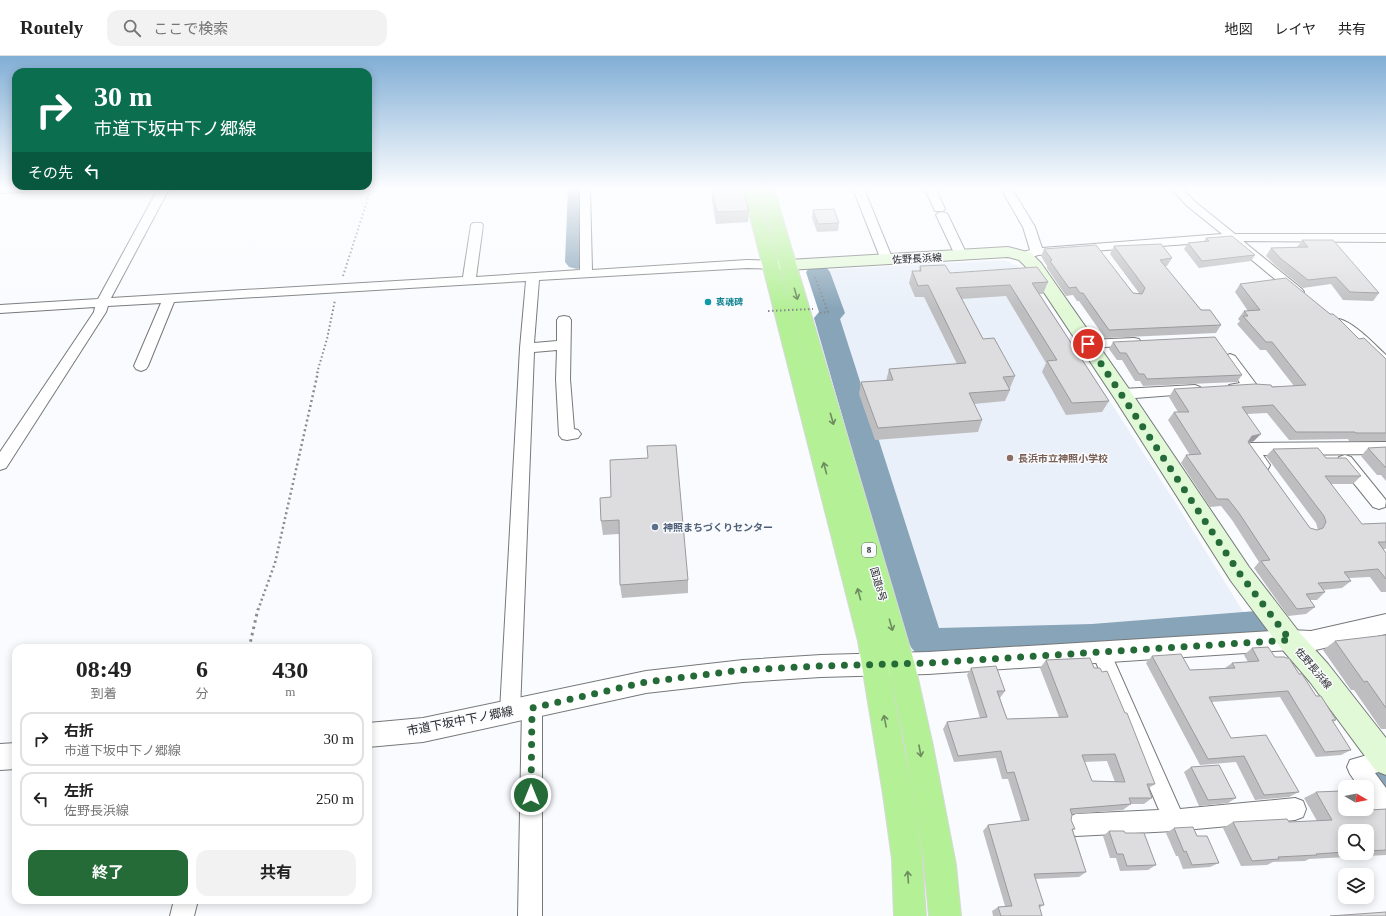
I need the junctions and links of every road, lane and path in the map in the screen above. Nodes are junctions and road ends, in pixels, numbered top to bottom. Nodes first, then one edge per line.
1 (142, 229) edge
2 (358, 229) edge
3 (475, 229) edge
4 (585, 229) edge
5 (766, 229) edge
6 (773, 229) edge
7 (874, 229) edge
8 (949, 229) edge
9 (1029, 229) edge
10 (1222, 229) edge
11 (1232, 237) junction
12 (1386, 238) edge
13 (1097, 248) junction
14 (1031, 254) junction
15 (961, 255) junction
16 (887, 260) junction
17 (1106, 260) edge
18 (780, 265) junction
19 (586, 274) junction
20 (533, 277) junction
21 (469, 281) junction
22 (338, 289) junction
23 (1306, 298) edge
24 (169, 299) junction
25 (103, 302) junction
26 (0, 309) edge
27 (813, 309) dead end
28 (768, 311) dead end
29 (1330, 316) edge
30 (564, 320) dead end
31 (1144, 342) edge
32 (1088, 344) junction
33 (564, 345) junction
34 (527, 348) junction
35 (1224, 351) edge
36 (1386, 363) edge
37 (141, 366) dead end
38 (1221, 388) edge
39 (1206, 389) edge
40 (1122, 394) junction
41 (573, 434) dead end
42 (1386, 448) edge
43 (1336, 449) junction
44 (0, 464) edge
45 (1269, 474) edge
46 (1379, 503) dead end
47 (1386, 624) edge
48 (1290, 640) junction
49 (250, 644) edge
50 (1101, 652) junction
51 (875, 665) junction
52 (902, 665) junction
53 (521, 709) junction
54 (372, 735) edge
55 (1377, 738) edge
56 (12, 756) edge
57 (0, 757) edge
58 (1378, 762) edge
59 (1386, 806) edge
60 (1295, 809) dead end
61 (1174, 820) junction
62 (1076, 826) dead end
63 (185, 904) edge
64 (182, 916) edge
65 (530, 916) edge
66 (910, 916) edge
67 (945, 916) edge

1 - 25 street
2 - 22 path
3 - 21 street
4 - 19 street
5 - 18 highway, 国道8号 / 8
6 - 18 highway, 国道8号 / 8
7 - 16 street
8 - 15 street
9 - 14 street
10 - 11 street
11 - 12 street
11 - 13 street
11 - 23 street
13 - 14 street
13 - 17 street
14 - 15 main road, 佐野長浜線
14 - 32 main road, 佐野長浜線
15 - 16 main road, 佐野長浜線
16 - 18 main road, 佐野長浜線
18 - 19 street
51 -> 18 highway, 国道8号 / 8
18 -> 52 highway, 国道8号 / 8
19 - 20 street
20 - 21 street
20 - 34 street
21 - 22 street
22 - 24 street
22 - 49 path
24 - 25 street
24 - 37 street
25 - 26 street
25 - 44 street
27 - 28 path, bridge
29 - 36 street
30 - 33 street
31 - 32 street
32 - 40 main road, 佐野長浜線
33 - 34 street
33 - 41 street
34 - 53 street
35 - 38 street
39 - 40 street
40 - 48 main road, 佐野長浜線
42 - 43 street
43 - 45 street
43 - 46 street
47 - 48 street, 市道下坂中下ノ郷線
48 - 50 street, 市道下坂中下ノ郷線
48 - 55 main road, 佐野長浜線
50 - 52 street, 市道下坂中下ノ郷線
50 - 61 street
51 - 52 street, 市道下坂中下ノ郷線
51 - 53 street, 市道下坂中下ノ郷線
66 -> 51 highway, 国道8号 / 8
52 -> 67 highway, 国道8号 / 8
53 - 54 street, 市道下坂中下ノ郷線
53 - 65 street
55 - 58 main road, 佐野長浜線
56 - 57 street
58 - 59 street
60 - 61 street
61 - 62 street
63 - 64 street

